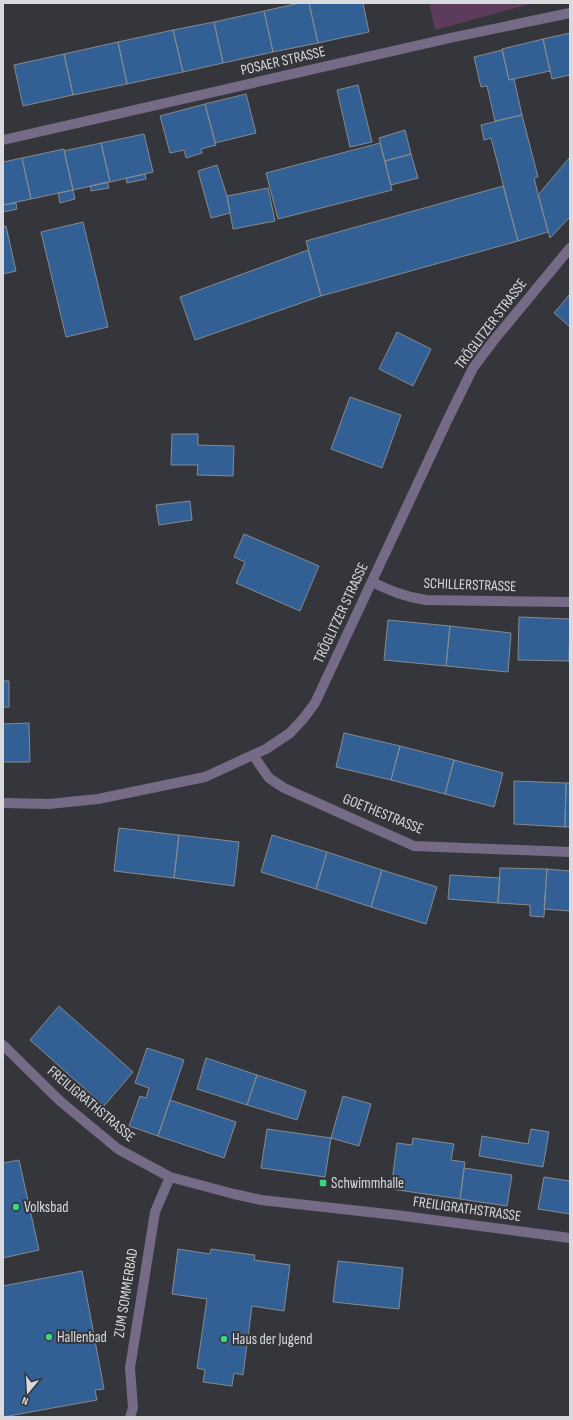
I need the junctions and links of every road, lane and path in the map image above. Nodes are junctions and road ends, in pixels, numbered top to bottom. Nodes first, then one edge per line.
1 (570, 13) edge
2 (3, 140) edge
3 (570, 248) edge
4 (372, 582) junction
5 (570, 602) edge
6 (253, 755) junction
7 (3, 803) edge
8 (570, 852) edge
9 (3, 1045) edge
10 (170, 1177) junction
11 (570, 1238) edge
12 (130, 1417) edge

1 - 2 street, POSAER STRASSE
3 - 4 street, TRÖGLITZER STRASSE
4 - 5 street, SCHILLERSTRASSE
4 - 6 street, TRÖGLITZER STRASSE
6 - 7 street, TRÖGLITZER STRASSE
6 - 8 street, GOETHESTRASSE
9 - 10 street, FREILIGRATHSTRASSE
10 - 11 street, FREILIGRATHSTRASSE
10 - 12 street, ZUM SOMMERBAD

